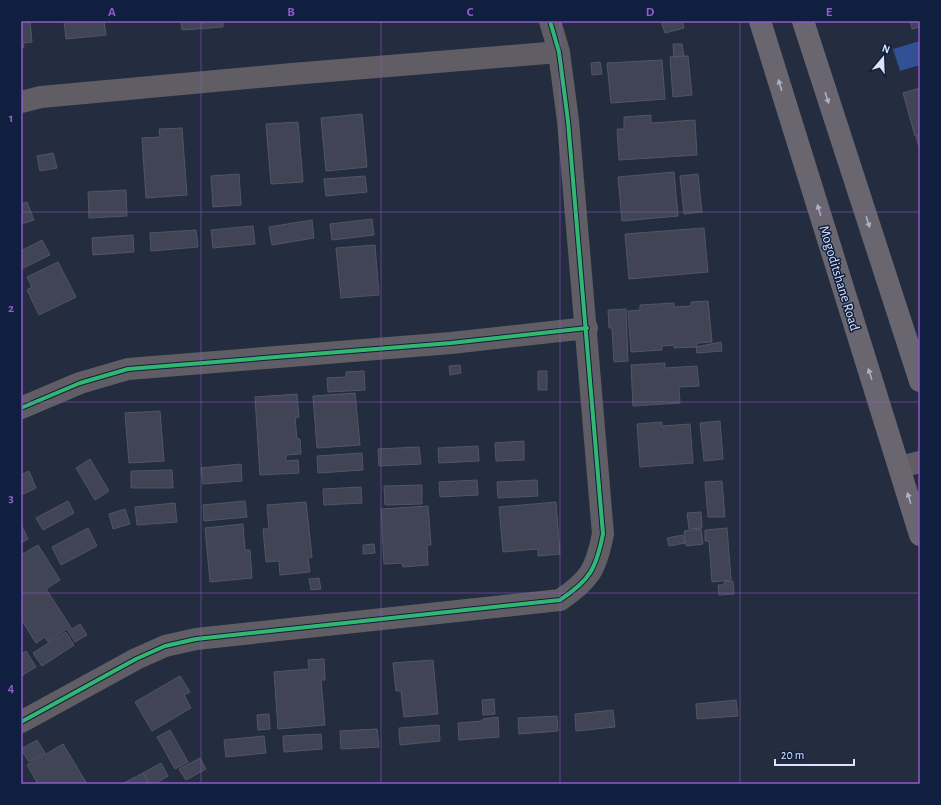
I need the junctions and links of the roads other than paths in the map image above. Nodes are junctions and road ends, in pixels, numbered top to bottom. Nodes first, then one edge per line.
1 (550, 21) edge
2 (760, 21) edge
3 (803, 21) edge
4 (559, 52) junction
5 (21, 102) edge
6 (902, 326) junction
7 (587, 328) junction
8 (920, 346) edge
9 (920, 381) edge
10 (21, 408) edge
11 (910, 465) edge
12 (920, 535) edge
13 (21, 722) edge

1 - 4 street
11 -> 2 main road, Mogoditshane Road
3 -> 6 main road
4 - 5 street
4 - 7 street
6 - 8 main road
6 - 9 main road
7 - 10 street
7 - 13 street
12 -> 11 main road, Mogoditshane Road

